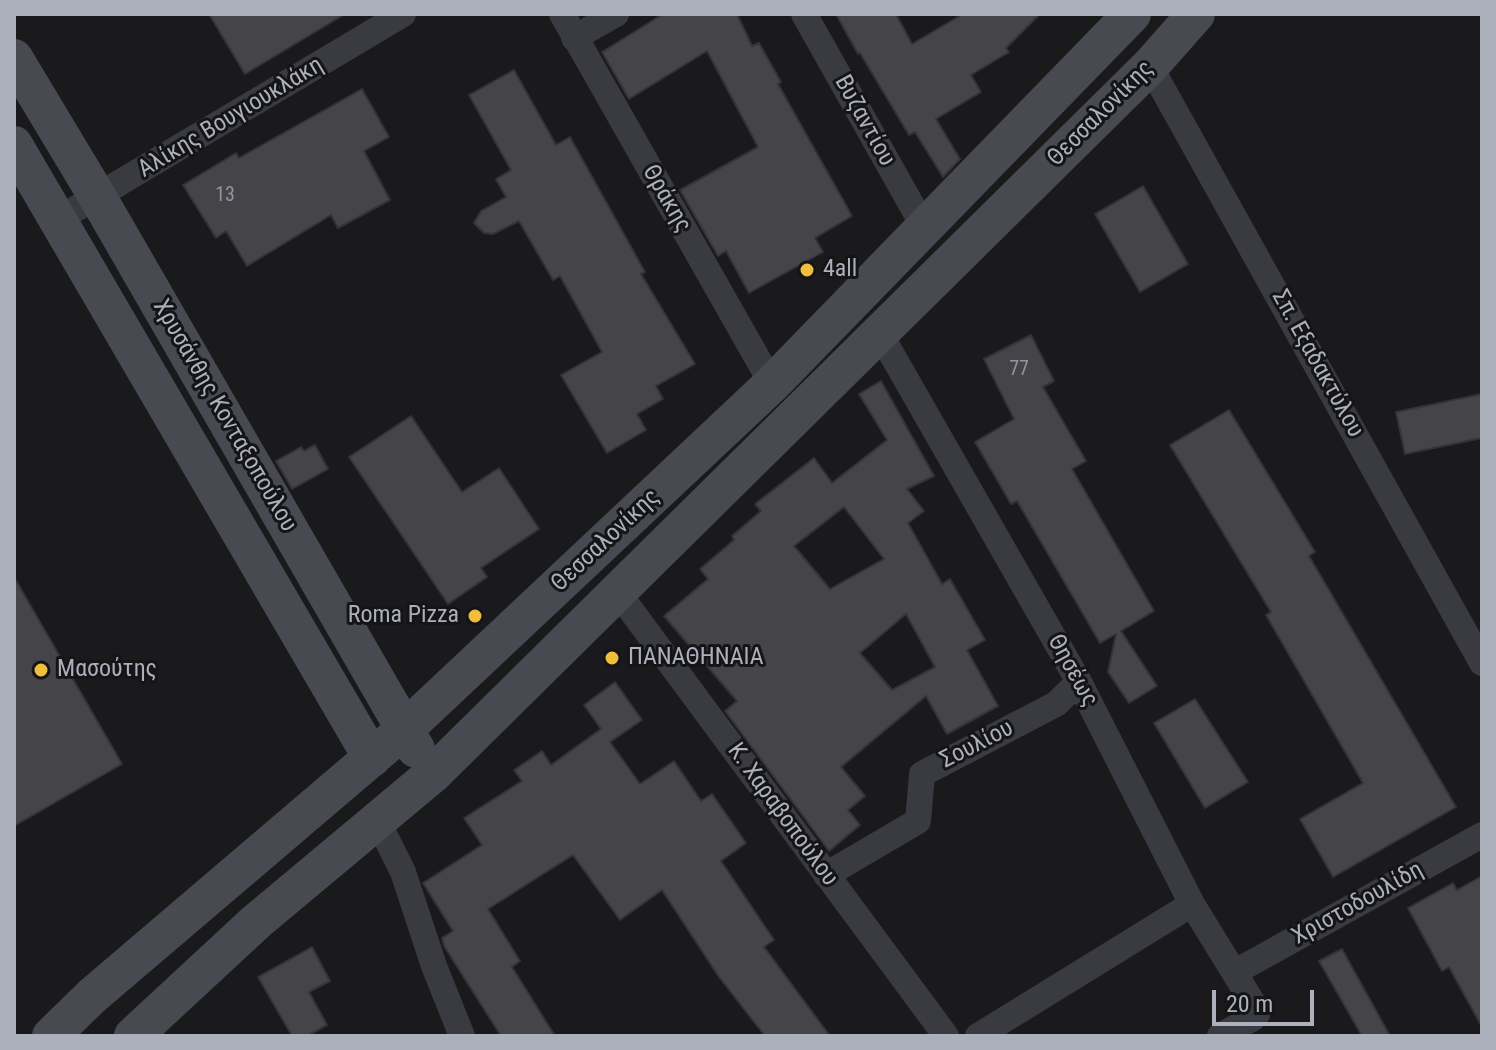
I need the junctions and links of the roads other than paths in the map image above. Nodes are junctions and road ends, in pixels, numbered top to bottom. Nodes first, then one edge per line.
1 (403, 14) edge
2 (562, 14) edge
3 (616, 14) edge
4 (804, 14) edge
5 (1132, 14) edge
6 (1196, 14) edge
7 (574, 38) junction
8 (14, 58) edge
9 (1150, 66) junction
10 (14, 145) edge
11 (97, 196) junction
12 (57, 220) junction
13 (924, 227) junction
14 (879, 332) junction
15 (772, 384) junction
16 (619, 594) junction
17 (1482, 663) edge
18 (1079, 682) junction
19 (404, 730) junction
20 (360, 770) junction
21 (433, 774) junction
22 (378, 822) junction
23 (1482, 835) edge
24 (826, 875) junction
25 (1192, 904) junction
26 (1235, 972) junction
27 (51, 1036) edge
28 (133, 1036) edge
29 (462, 1036) edge
30 (946, 1036) edge
31 (978, 1036) edge
32 (1220, 1036) edge

1 - 11 street, Αλίκης Βουγιουκλάκη
2 - 7 street, Θράκης
3 - 7 street
4 - 13 street, Βυζαντίου
5 - 13 main road, Θεσσαλονίκης
6 - 9 main road, Θεσσαλονίκης
7 - 15 street, Θράκης
8 - 11 main road, Χρυσάνθης Κονταξοπούλου
9 - 14 main road, Θεσσαλονίκης
9 - 17 street, Σπ. Εξαδακτύλου
10 - 12 main road, Χρυσάνθης Κονταξοπούλου
11 - 12 street, Αλίκης Βουγιουκλάκη
11 - 19 main road, Χρυσάνθης Κονταξοπούλου
12 - 20 main road, Χρυσάνθης Κονταξοπούλου
13 - 15 main road, Θεσσαλονίκης
14 - 16 main road, Θεσσαλονίκης
14 - 18 street, Θησέως
15 - 19 main road, Θεσσαλονίκης
16 - 21 main road, Θεσσαλονίκης
16 - 24 street, Κ. Χαραβοπούλου
18 - 24 street, Σουλίου
18 - 25 street, Θησέως
19 - 20 main road, Θεσσαλονίκης
19 - 21 main road, Χρυσάνθης Κονταξοπούλου
20 - 22 main road, Χρυσάνθης Κονταξοπούλου
20 - 27 main road, Θεσσαλονίκης
21 - 22 main road, Θεσσαλονίκης
22 - 28 main road, Θεσσαλονίκης
22 - 29 street
23 - 26 street, Χριστοδουλίδη
24 - 30 street, Κ. Χαραβοπούλου
25 - 26 street, Θησέως
25 - 31 street
26 - 32 street, Θησέως

